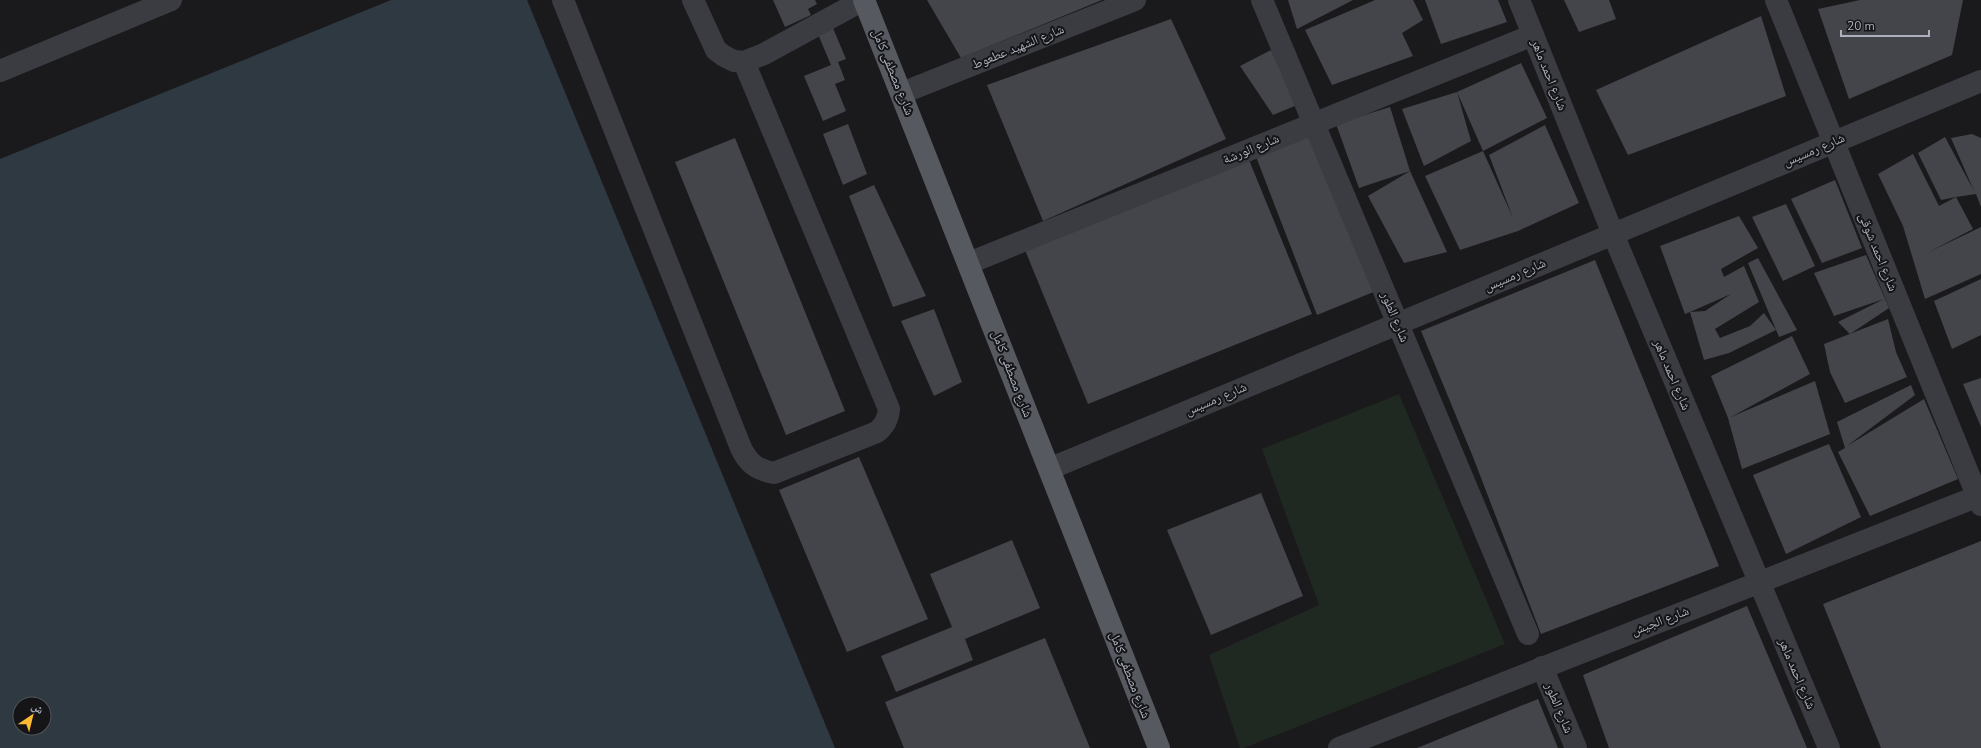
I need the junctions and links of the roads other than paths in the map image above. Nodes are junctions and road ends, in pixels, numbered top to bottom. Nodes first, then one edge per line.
1 (171, 0) edge
2 (563, 0) edge
3 (693, 0) edge
4 (864, 0) edge
5 (1135, 0) edge
6 (1262, 0) edge
7 (1519, 0) edge
8 (1776, 0) edge
9 (139, 6) edge
10 (1533, 35) junction
11 (744, 62) junction
12 (0, 71) edge
13 (1981, 81) edge
14 (902, 94) junction
15 (1314, 124) junction
16 (1833, 142) junction
17 (1614, 234) junction
18 (969, 263) junction
19 (1398, 324) junction
20 (1049, 469) junction
21 (1980, 498) edge
22 (1759, 582) junction
23 (1528, 634) dead end
24 (1542, 667) junction
25 (1159, 748) edge
26 (1339, 748) edge
27 (1576, 748) edge
28 (1829, 748) edge

1 - 9 street
2 - 11 street
3 - 11 street
4 - 11 street
4 - 14 main road, شارع مصطفى كامل
5 - 14 street, شارع الشهيد عطعوط
6 - 15 street, شارع الطور
7 - 10 street, شارع احمد ماهر
8 - 16 street, شارع احمد شوقى
9 - 12 street
10 - 15 street, شارع الورشة
10 - 17 street, شارع احمد ماهر
13 - 16 street, شارع رمسيس
14 - 18 main road, شارع مصطفى كامل
15 - 18 street, شارع الورشة
15 - 19 street, شارع الطور
16 - 17 street, شارع رمسيس
16 - 21 street, شارع احمد شوقى
17 - 19 street, شارع رمسيس
17 - 22 street, شارع احمد ماهر
18 - 20 main road, شارع مصطفى كامل
19 - 20 street, شارع رمسيس
19 - 23 street, شارع الطور
20 - 25 main road, شارع مصطفى كامل
21 - 22 street, شارع الجيش
22 - 24 street, شارع الجيش
22 - 28 street, شارع احمد ماهر
24 - 26 street, شارع الجيش
24 - 27 street, شارع الطور

